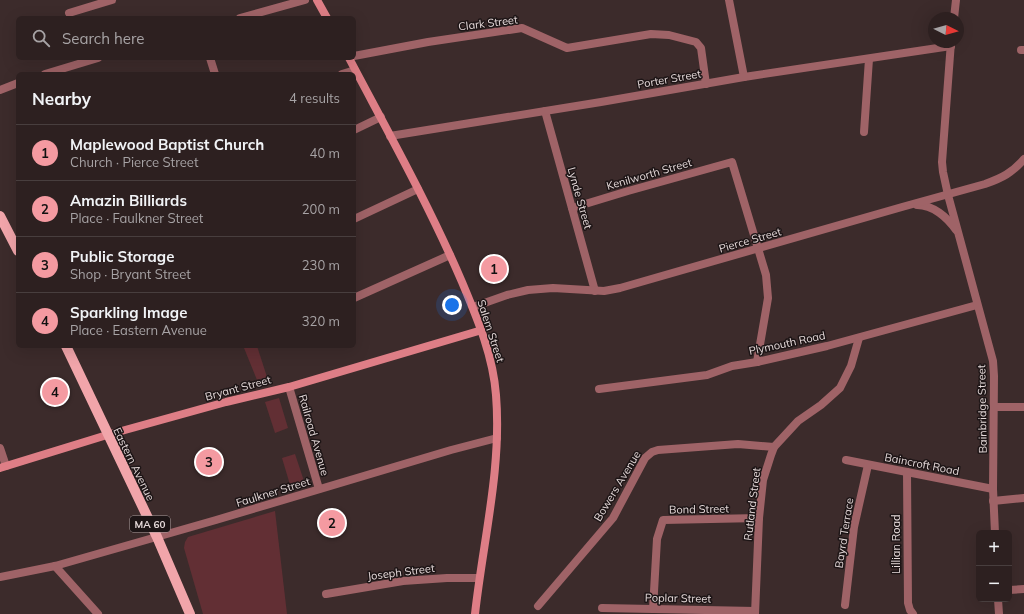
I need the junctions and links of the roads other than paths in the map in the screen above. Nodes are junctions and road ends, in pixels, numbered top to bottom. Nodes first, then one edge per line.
1 (112, 0) edge
2 (305, 0) edge
3 (318, 0) edge
4 (729, 0) edge
5 (956, 0) edge
6 (69, 12) dead end
7 (955, 12) edge
8 (247, 16) edge
9 (326, 16) edge
10 (929, 48) edge
11 (951, 48) edge
12 (356, 56) edge
13 (869, 59) junction
14 (91, 60) edge
15 (211, 60) edge
16 (350, 60) edge
17 (355, 70) junction
18 (52, 72) edge
19 (214, 72) edge
20 (348, 72) edge
21 (744, 77) junction
22 (16, 84) edge
23 (706, 84) junction
24 (0, 90) edge
25 (545, 111) junction
26 (380, 117) junction
27 (356, 129) edge
28 (864, 132) dead end
29 (390, 136) junction
30 (1024, 159) edge
31 (418, 189) junction
32 (948, 195) junction
33 (902, 207) junction
34 (572, 208) junction
35 (0, 216) edge
36 (356, 218) edge
37 (961, 240) junction
38 (16, 247) edge
39 (758, 249) junction
40 (450, 254) junction
41 (595, 291) junction
42 (356, 297) edge
43 (977, 305) junction
44 (473, 307) junction
45 (482, 330) junction
46 (859, 338) junction
47 (67, 348) edge
48 (757, 362) junction
49 (289, 386) junction
50 (599, 389) dead end
51 (994, 407) junction
52 (1024, 407) edge
53 (107, 436) junction
54 (497, 438) junction
55 (774, 447) junction
56 (0, 448) edge
57 (846, 460) dead end
58 (868, 465) junction
59 (3, 467) edge
60 (907, 472) junction
61 (319, 489) junction
62 (993, 489) junction
63 (1024, 498) edge
64 (993, 501) junction
65 (759, 518) junction
66 (995, 530) edge
67 (157, 537) junction
68 (55, 566) junction
69 (0, 577) edge
70 (479, 578) junction
71 (1024, 589) edge
72 (1012, 590) edge
73 (326, 594) dead end
74 (998, 602) edge
75 (845, 605) dead end
76 (538, 606) dead end
77 (602, 608) dead end
78 (653, 609) junction
79 (724, 612) edge
80 (755, 612) edge
81 (98, 614) edge
82 (190, 614) edge
83 (475, 614) edge
84 (913, 614) edge
85 (999, 614) edge

1 - 6 street
2 - 8 street
3 - 9 main road
4 - 21 street
5 - 7 street
10 - 13 street, Porter Street
11 - 32 street, Bainbridge Street
12 - 23 street, Clark Street
13 - 21 street, Porter Street
13 - 28 street
14 - 18 street
15 - 19 street
16 - 17 main road, Salem Street
17 - 20 street
17 - 26 main road, Salem Street
21 - 23 street, Porter Street
22 - 24 street
23 - 25 street, Porter Street
25 - 29 street, Porter Street
25 - 34 street, Lynde Street
26 - 27 street
26 - 29 main road, Salem Street
29 - 31 main road, Salem Street
30 - 32 street, Pierce Street
31 - 36 street
31 - 40 main road, Salem Street
32 - 33 street, Pierce Street
32 - 37 street, Bainbridge Street
33 - 37 street, Bainbridge Street
33 - 39 street, Pierce Street
34 - 39 street, Kenilworth Street
34 - 41 street, Lynde Street
35 - 38 main road
37 - 43 street, Bainbridge Street
39 - 41 street, Pierce Street
39 - 48 street
40 - 42 street
40 - 44 main road, Salem Street
41 - 44 street, Pierce Street
43 - 46 street, Plymouth Road
43 - 51 street, Bainbridge Street
44 - 45 main road, Salem Street
45 - 49 main road, Bryant Street
45 - 54 main road, Salem Street
46 - 48 street, Plymouth Road
46 - 55 street, Rutland Street
47 - 53 main road, Eastern Avenue / MA 60
48 - 50 street, Plymouth Road
49 - 53 main road, Bryant Street
49 - 61 street, Railroad Avenue
51 - 52 street
51 - 62 street, Bainbridge Street
53 - 59 main road, Bryant Street
53 - 67 main road, Eastern Avenue / MA 60
54 - 61 street, Faulkner Street
54 - 70 main road, Salem Street
55 - 65 street, Rutland Street
55 - 76 street, Bowers Avenue
56 - 59 street
57 - 58 street, Baincroft Road
58 - 60 street, Baincroft Road
58 - 75 street, Bayrd Terrace
60 - 62 street, Baincroft Road
60 - 84 street, Lillian Road
61 - 67 street, Faulkner Street
62 - 64 street, Bainbridge Street
63 - 64 street
64 - 66 street, Bainbridge Street
65 - 78 street, Bond Street
65 - 80 street, Rutland Street
67 - 68 street, Faulkner Street
67 - 82 main road, Eastern Avenue / MA 60
68 - 69 street, Faulkner Street
68 - 81 street
70 - 73 street, Joseph Street
70 - 83 main road, Salem Street
71 - 72 street
74 - 85 street
77 - 78 street, Poplar Street
78 - 79 street, Poplar Street
79 - 80 street, Poplar Street

